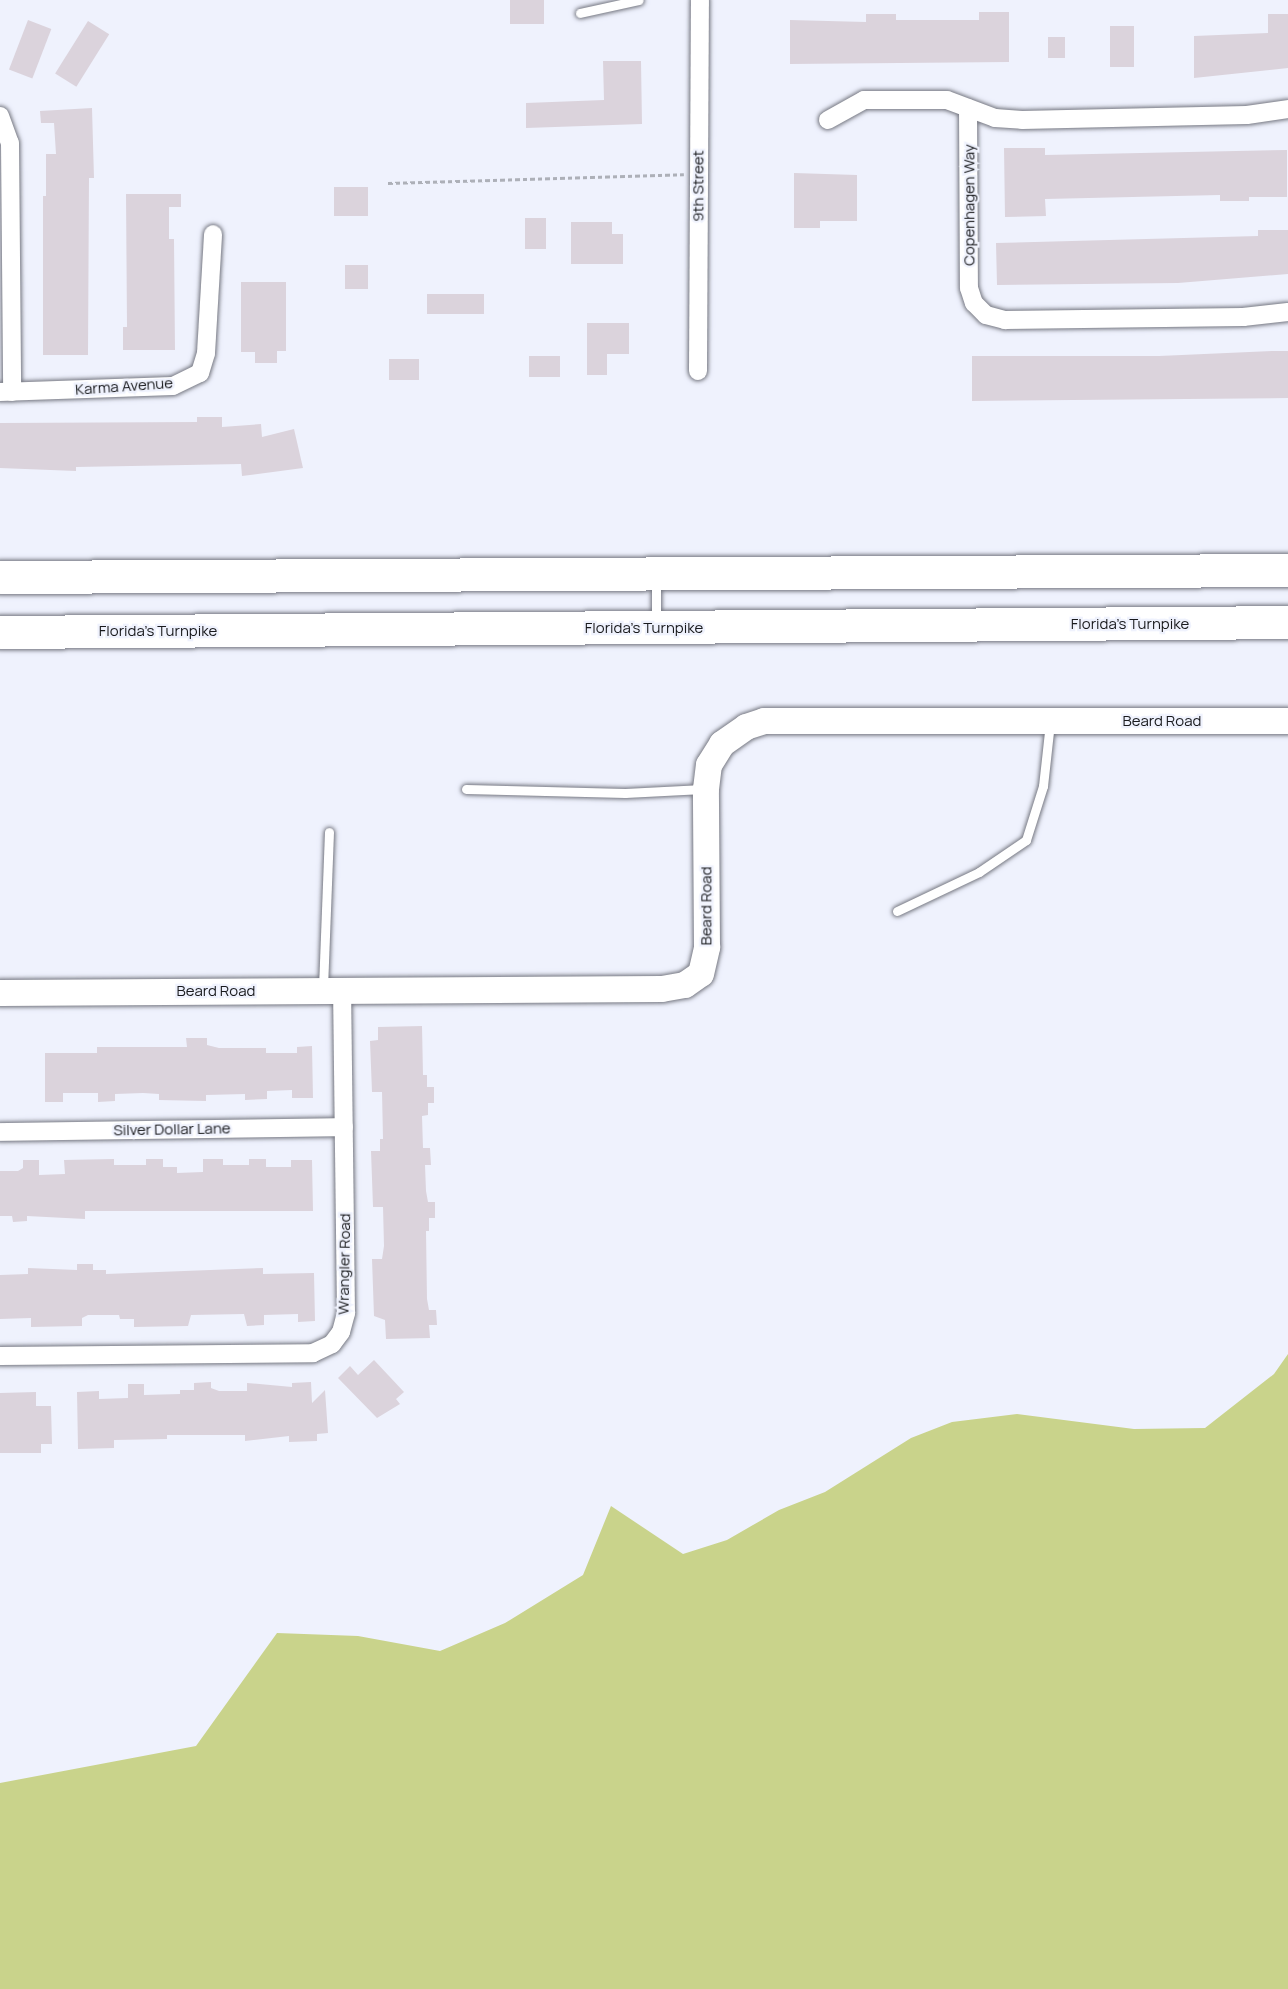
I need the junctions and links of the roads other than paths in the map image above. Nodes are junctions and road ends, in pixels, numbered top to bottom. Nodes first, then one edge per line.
1 (639, 0) edge
2 (700, 0) edge
3 (580, 13) dead end
4 (968, 108) junction
5 (1288, 109) edge
6 (0, 116) edge
7 (828, 120) dead end
8 (213, 234) dead end
9 (1288, 312) edge
10 (698, 371) dead end
11 (6, 392) edge
12 (1288, 570) edge
13 (656, 574) junction
14 (0, 577) edge
15 (1288, 622) edge
16 (656, 628) junction
17 (0, 632) edge
18 (1050, 721) junction
19 (1288, 721) edge
20 (466, 789) dead end
21 (706, 789) junction
22 (329, 832) dead end
23 (897, 911) dead end
24 (332, 991) junction
25 (0, 993) edge
26 (344, 1127) junction
27 (0, 1132) edge
28 (0, 1356) edge

1 - 3 lane
2 - 10 street, 9th Street
4 - 5 street
4 - 7 street
4 - 9 street, Copenhagen Way
6 - 11 street
8 - 11 street, Karma Avenue
12 - 13 highway
13 - 14 highway
13 - 16 lane
15 - 16 highway, Florida's Turnpike
16 - 17 highway, Florida's Turnpike
18 - 19 street, Beard Road
18 - 21 street, Beard Road
18 - 23 lane
20 - 21 lane
21 - 24 street, Beard Road
22 - 24 lane
24 - 25 street, Beard Road
24 - 26 street, Wrangler Road
26 - 27 street, Silver Dollar Lane
26 - 28 street, Wrangler Road

